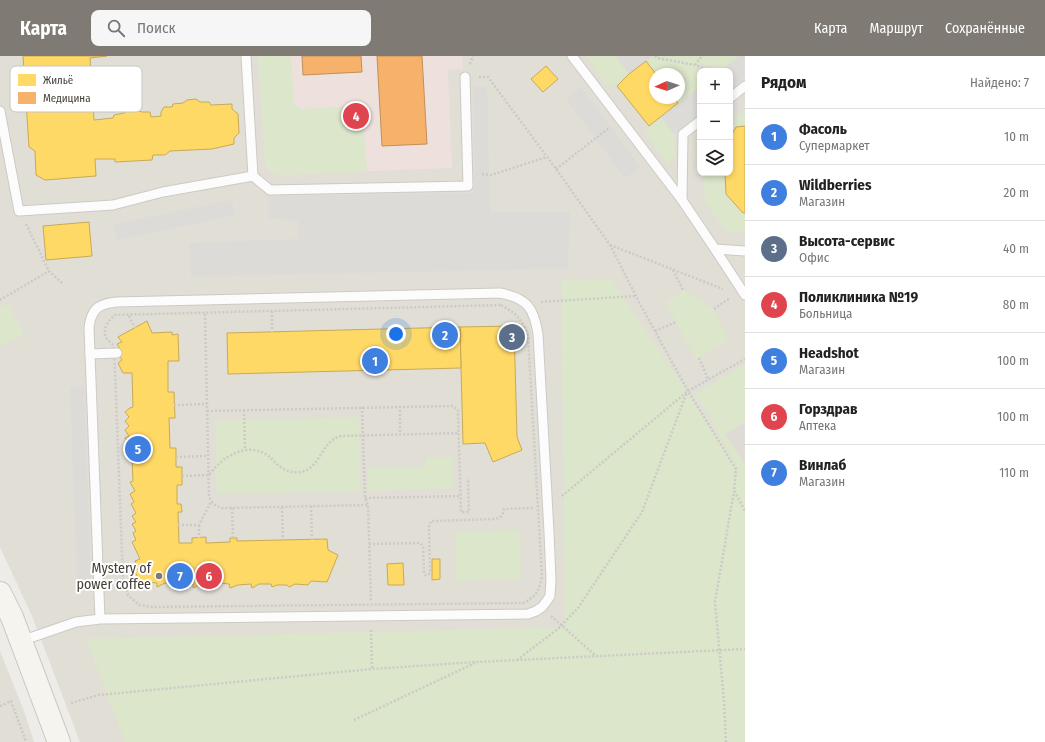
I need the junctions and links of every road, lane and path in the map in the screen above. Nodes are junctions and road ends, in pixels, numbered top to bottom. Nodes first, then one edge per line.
1 (246, 56) edge
2 (572, 56) edge
3 (655, 56) edge
4 (702, 56) edge
5 (695, 65) junction
6 (704, 68) edge
7 (465, 77) joint
8 (745, 86) edge
9 (733, 96) edge
10 (0, 111) edge
11 (620, 120) junction
12 (697, 123) edge
13 (547, 157) junction
14 (556, 169) junction
15 (468, 173) junction
16 (253, 176) junction
17 (682, 200) junction
18 (19, 211) junction
19 (610, 245) junction
20 (715, 249) junction
21 (745, 251) edge
22 (672, 269) junction
23 (50, 272) junction
24 (62, 283) dead end
25 (683, 290) dead end
26 (729, 291) dead end
27 (745, 295) edge
28 (636, 296) junction
29 (731, 298) dead end
30 (0, 300) edge
31 (204, 300) junction
32 (525, 303) junction
33 (714, 309) dead end
34 (272, 311) dead end
35 (128, 314) dead end
36 (115, 315) dead end
37 (676, 322) dead end
38 (135, 328) dead end
39 (655, 331) junction
40 (272, 332) dead end
41 (116, 353) junction
42 (90, 354) junction
43 (699, 358) dead end
44 (745, 359) edge
45 (708, 380) junction
46 (688, 391) junction
47 (207, 404) junction
48 (174, 405) dead end
49 (400, 406) junction
50 (362, 407) junction
51 (244, 410) junction
52 (207, 411) junction
53 (459, 433) junction
54 (400, 434) junction
55 (363, 435) junction
56 (245, 450) junction
57 (208, 456) junction
58 (176, 457) dead end
59 (209, 475) junction
60 (182, 476) dead end
61 (468, 478) dead end
62 (734, 490) junction
63 (461, 496) junction
64 (364, 498) junction
65 (212, 502) junction
66 (368, 505) junction
67 (311, 506) junction
68 (282, 507) junction
69 (232, 508) junction
70 (548, 508) junction
71 (745, 511) edge
72 (178, 525) dead end
73 (199, 525) junction
74 (199, 538) dead end
75 (233, 538) dead end
76 (283, 539) dead end
77 (312, 540) dead end
78 (369, 544) junction
79 (0, 593) edge
80 (128, 596) dead end
81 (371, 605) dead end
82 (542, 607) junction
83 (371, 616) junction
84 (100, 619) junction
85 (21, 641) junction
86 (745, 649) edge
87 (720, 650) junction
88 (596, 656) junction
89 (517, 660) junction
90 (476, 662) junction
91 (372, 669) junction
92 (71, 703) dead end
93 (0, 706) edge
94 (354, 720) dead end
95 (26, 742) edge
96 (59, 742) edge
97 (726, 742) edge

1 - 16 lane
2 - 11 lane
3 - 5 path
4 - 5 path
5 - 6 path
7 - 13 path
7 - 15 lane
8 - 9 lane
10 - 18 lane
11 - 14 path
11 - 17 lane
12 - 17 lane
13 - 14 path
13 - 15 path
14 - 19 path
15 - 16 lane
16 - 18 lane
17 - 20 lane
18 - 23 path
19 - 22 path
19 - 28 path
20 - 21 lane
20 - 27 lane
22 - 25 path
22 - 26 path
23 - 24 path
23 - 30 path
28 - 32 path
28 - 39 path
29 - 33 path
31 - 32 lane
31 - 42 lane
31 - 47 path
32 - 70 lane
34 - 40 path
35 - 38 path
36 - 41 path
37 - 39 path
39 - 46 path
41 - 42 lane
41 - 80 path
42 - 84 lane
43 - 45 path
44 - 45 path
45 - 46 path
46 - 62 path
46 - 70 path
46 - 89 path
47 - 48 path
47 - 52 path
49 - 50 path
49 - 53 path
49 - 54 path
50 - 51 path
50 - 55 path
51 - 52 path
51 - 56 path
52 - 57 path
53 - 54 path
53 - 63 path
54 - 55 path
55 - 56 path
55 - 64 path
56 - 59 path
57 - 58 path
57 - 59 path
59 - 60 path
59 - 65 path
61 - 63 path
62 - 71 path
62 - 87 path
63 - 64 path
64 - 66 path
65 - 69 path
65 - 73 path
66 - 67 path
66 - 78 path
67 - 68 path
67 - 77 path
68 - 69 path
68 - 76 path
69 - 75 path
70 - 78 path
70 - 82 lane
72 - 73 path
73 - 74 path
78 - 81 path
79 - 85 main road
82 - 83 lane
82 - 88 path
83 - 84 lane
83 - 91 path
84 - 85 lane
85 - 96 main road
86 - 87 path
87 - 88 path
87 - 97 path
88 - 89 path
89 - 90 path
90 - 91 path
90 - 94 path
91 - 92 path
93 - 95 path

